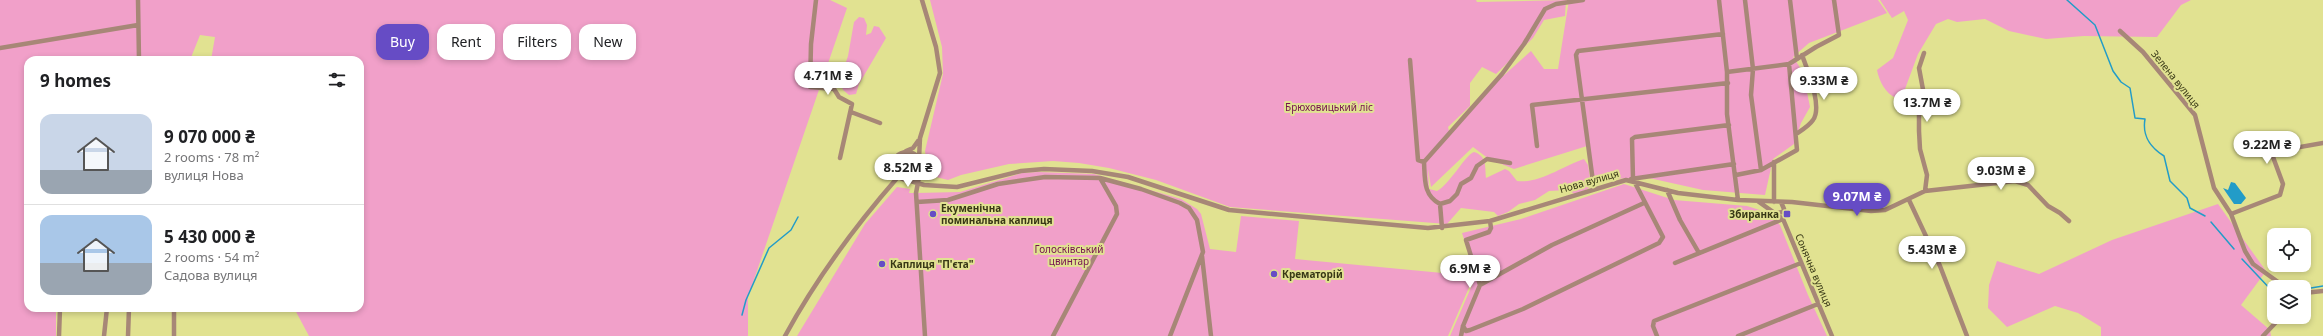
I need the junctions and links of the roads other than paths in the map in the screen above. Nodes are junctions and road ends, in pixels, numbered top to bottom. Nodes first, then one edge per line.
1 (138, 0) edge
2 (816, 0) edge
3 (922, 0) edge
4 (1583, 0) edge
5 (1719, 0) edge
6 (1745, 0) edge
7 (1790, 0) edge
8 (1834, 0) edge
9 (138, 24) junction
10 (2120, 31) dead end
11 (1723, 34) junction
12 (0, 48) edge
13 (1924, 52) dead end
14 (1802, 55) junction
15 (139, 56) edge
16 (1797, 59) junction
17 (1410, 60) dead end
18 (1789, 64) junction
19 (1754, 69) junction
20 (1727, 72) junction
21 (1728, 83) junction
22 (1582, 99) junction
23 (852, 112) junction
24 (880, 123) dead end
25 (1729, 125) junction
26 (1796, 134) junction
27 (920, 138) junction
28 (2323, 143) edge
29 (1537, 146) dead end
30 (903, 152) junction
31 (840, 158) dead end
32 (919, 159) junction
33 (1424, 162) junction
34 (1774, 162) junction
35 (1510, 163) dead end
36 (1734, 164) junction
37 (1761, 170) junction
38 (920, 172) junction
39 (1736, 175) junction
40 (898, 177) junction
41 (1100, 178) junction
42 (904, 179) junction
43 (1634, 180) junction
44 (917, 183) junction
45 (1594, 189) junction
46 (1667, 190) junction
47 (1925, 191) junction
48 (1738, 200) junction
49 (1909, 200) junction
50 (1758, 201) junction
51 (917, 202) junction
52 (1773, 202) junction
53 (1644, 203) junction
54 (1440, 204) junction
55 (1783, 206) junction
56 (1770, 208) junction
57 (1777, 213) junction
58 (2231, 214) junction
59 (1783, 219) junction
60 (1490, 221) junction
61 (2069, 221) dead end
62 (1442, 228) junction
63 (1699, 253) junction
64 (1202, 256) junction
65 (1675, 263) dead end
66 (1801, 263) junction
67 (2275, 280) edge
68 (1480, 285) junction
69 (2323, 291) edge
70 (2311, 292) edge
71 (1818, 304) junction
72 (60, 312) edge
73 (107, 312) edge
74 (129, 312) edge
75 (174, 312) edge
76 (2274, 324) edge
77 (1463, 326) junction
78 (59, 336) edge
79 (104, 336) edge
80 (128, 336) edge
81 (174, 336) edge
82 (785, 336) edge
83 (925, 336) edge
84 (1053, 336) edge
85 (1170, 336) edge
86 (1211, 336) edge
87 (1461, 336) edge
88 (1657, 336) edge
89 (1738, 336) edge
90 (1832, 336) edge
91 (1967, 336) edge
92 (2263, 336) edge

1 - 9 street
2 - 23 street
3 - 27 street
4 - 33 street
5 - 11 street
6 - 19 street
7 - 16 street
8 - 14 street
9 - 12 street
9 - 15 street
10 - 58 street, Зелена вулиця
11 - 20 street
11 - 22 street
13 - 47 street
14 - 16 street
14 - 26 street
16 - 18 street
17 - 33 street
18 - 19 street
18 - 26 street
19 - 20 street
19 - 37 street
20 - 21 street
21 - 22 street
21 - 25 street
22 - 29 street
22 - 45 street
23 - 24 street
23 - 31 street
25 - 36 street
25 - 43 street
26 - 34 street
27 - 30 street
27 - 32 street
28 - 58 street
30 - 32 street
30 - 40 street
32 - 38 street
33 - 54 street
34 - 37 street
34 - 52 street
35 - 54 street
36 - 39 street
36 - 43 street
37 - 39 street
38 - 42 street
38 - 44 street
39 - 48 street
40 - 42 street
40 - 82 street
41 - 51 street
41 - 64 street
41 - 84 street
42 - 44 street, Нова вулиця
43 - 45 street, Нова вулиця
43 - 46 street, Нова вулиця
43 - 53 street
44 - 51 street
44 - 62 street, Нова вулиця
45 - 60 street, Нова вулиця
46 - 48 street, Нова вулиця
46 - 63 street
47 - 49 street
47 - 61 street
48 - 50 street, Нова вулиця
49 - 55 street
49 - 91 street
50 - 52 street, Нова вулиця
50 - 56 street, Нова вулиця
51 - 83 street
52 - 55 street, Нова вулиця
52 - 56 street
53 - 68 street
53 - 77 street
54 - 62 street
55 - 57 street
55 - 59 street
56 - 57 street, Нова вулиця
57 - 59 street, Сонячна вулиця
58 - 67 street, Зелена вулиця
59 - 63 street
59 - 66 street, Сонячна вулиця
60 - 62 street, Нова вулиця
60 - 68 street
63 - 65 street
64 - 85 street
64 - 86 street
66 - 71 street, Сонячна вулиця
66 - 88 street
68 - 77 street
69 - 70 street
71 - 89 street
71 - 90 street, Сонячна вулиця
72 - 78 street
73 - 79 street
74 - 80 street
75 - 81 street
76 - 92 street
77 - 87 street

